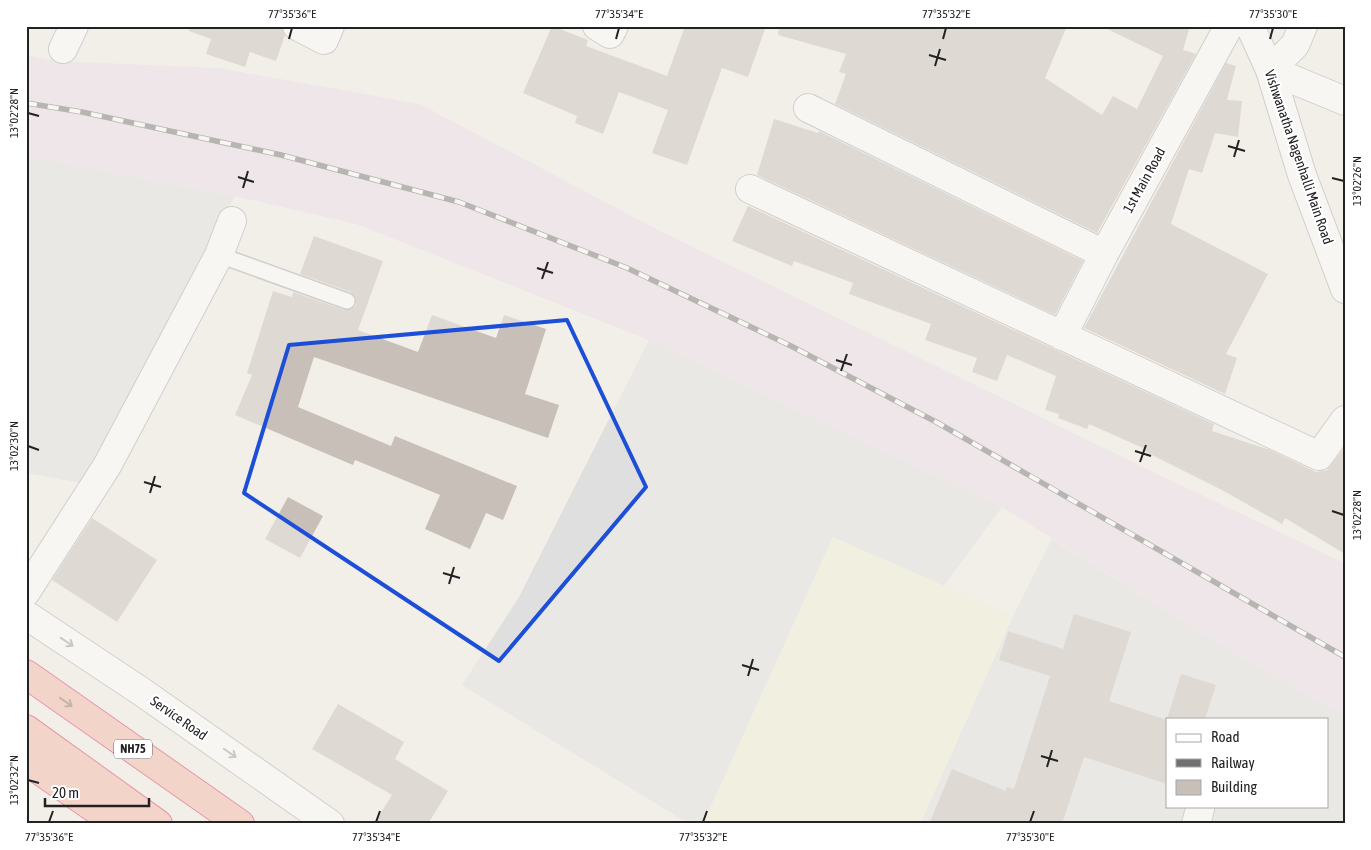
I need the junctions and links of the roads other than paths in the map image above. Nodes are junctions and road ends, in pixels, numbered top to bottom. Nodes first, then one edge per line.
1 (297, 26) edge
2 (1229, 26) edge
3 (1250, 26) edge
4 (1303, 26) edge
5 (327, 33) edge
6 (1270, 70) junction
7 (1345, 101) edge
8 (808, 108) dead end
9 (750, 189) dead end
10 (232, 221) dead end
11 (1104, 254) junction
12 (219, 255) junction
13 (1345, 289) edge
14 (347, 302) dead end
15 (1062, 336) junction
16 (1345, 420) edge
17 (26, 592) edge
18 (26, 615) edge
19 (26, 674) edge
20 (26, 729) edge
21 (26, 761) edge
22 (117, 824) edge
23 (158, 824) edge
24 (240, 824) edge
25 (330, 824) edge

1 - 5 street
2 - 11 street, 1st Main Road
3 - 6 street, Vishwanatha Nagenhalli Main Road
4 - 6 street
6 - 7 street
6 - 13 street, Vishwanatha Nagenhalli Main Road
8 - 11 street
9 - 15 street
10 - 12 street
11 - 15 street, 1st Main Road
12 - 14 lane
12 - 17 street
15 - 16 street
18 -> 25 street, Service Road
19 -> 24 highway, NH75
20 - 23 highway
21 - 22 highway

